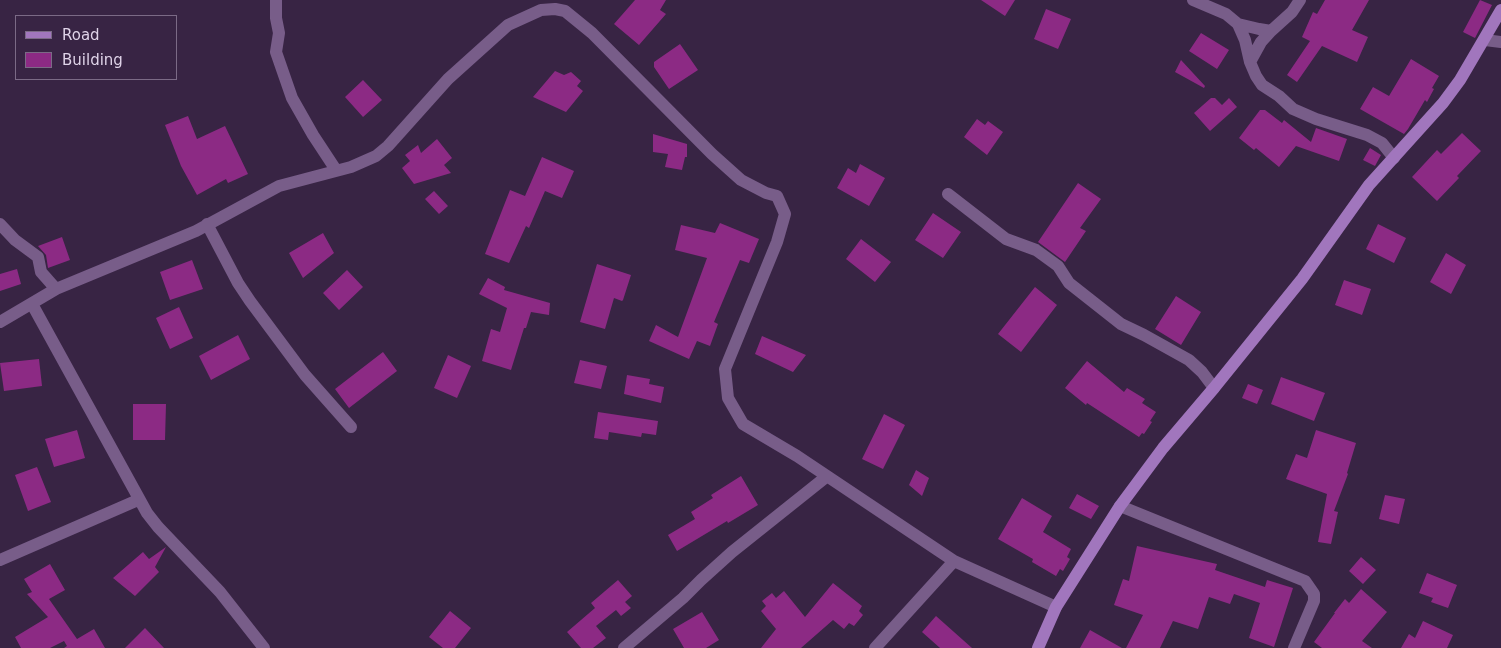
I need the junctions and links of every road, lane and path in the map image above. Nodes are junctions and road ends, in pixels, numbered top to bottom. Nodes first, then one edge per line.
1 (276, 0) edge
2 (1193, 0) edge
3 (1300, 0) edge
4 (1501, 10) edge
5 (1238, 24) junction
6 (1271, 30) junction
7 (1485, 40) junction
8 (1501, 42) edge
9 (1250, 62) junction
10 (1394, 158) junction
11 (336, 170) junction
12 (948, 194) dead end
13 (0, 224) edge
14 (207, 224) junction
15 (56, 289) junction
16 (32, 304) junction
17 (0, 322) edge
18 (1214, 388) junction
19 (351, 427) dead end
20 (826, 476) junction
21 (138, 500) junction
22 (1120, 506) junction
23 (0, 560) edge
24 (954, 561) junction
25 (1056, 607) junction
26 (264, 648) edge
27 (624, 648) edge
28 (875, 648) edge
29 (1038, 648) edge
30 (1294, 648) edge

1 - 11 street
2 - 5 street
3 - 6 street
4 - 7 street
5 - 6 street
5 - 9 street
6 - 9 street
7 - 8 street
7 - 10 street
9 - 10 street
10 - 18 street
11 - 14 street
11 - 20 street
12 - 18 street
13 - 15 street
14 - 15 street
14 - 19 street
15 - 16 street
16 - 17 street
16 - 21 street
18 - 22 street
20 - 24 street
20 - 27 street
21 - 23 street
21 - 26 street
22 - 25 street
22 - 30 street
24 - 25 street
24 - 28 street
25 - 29 street

